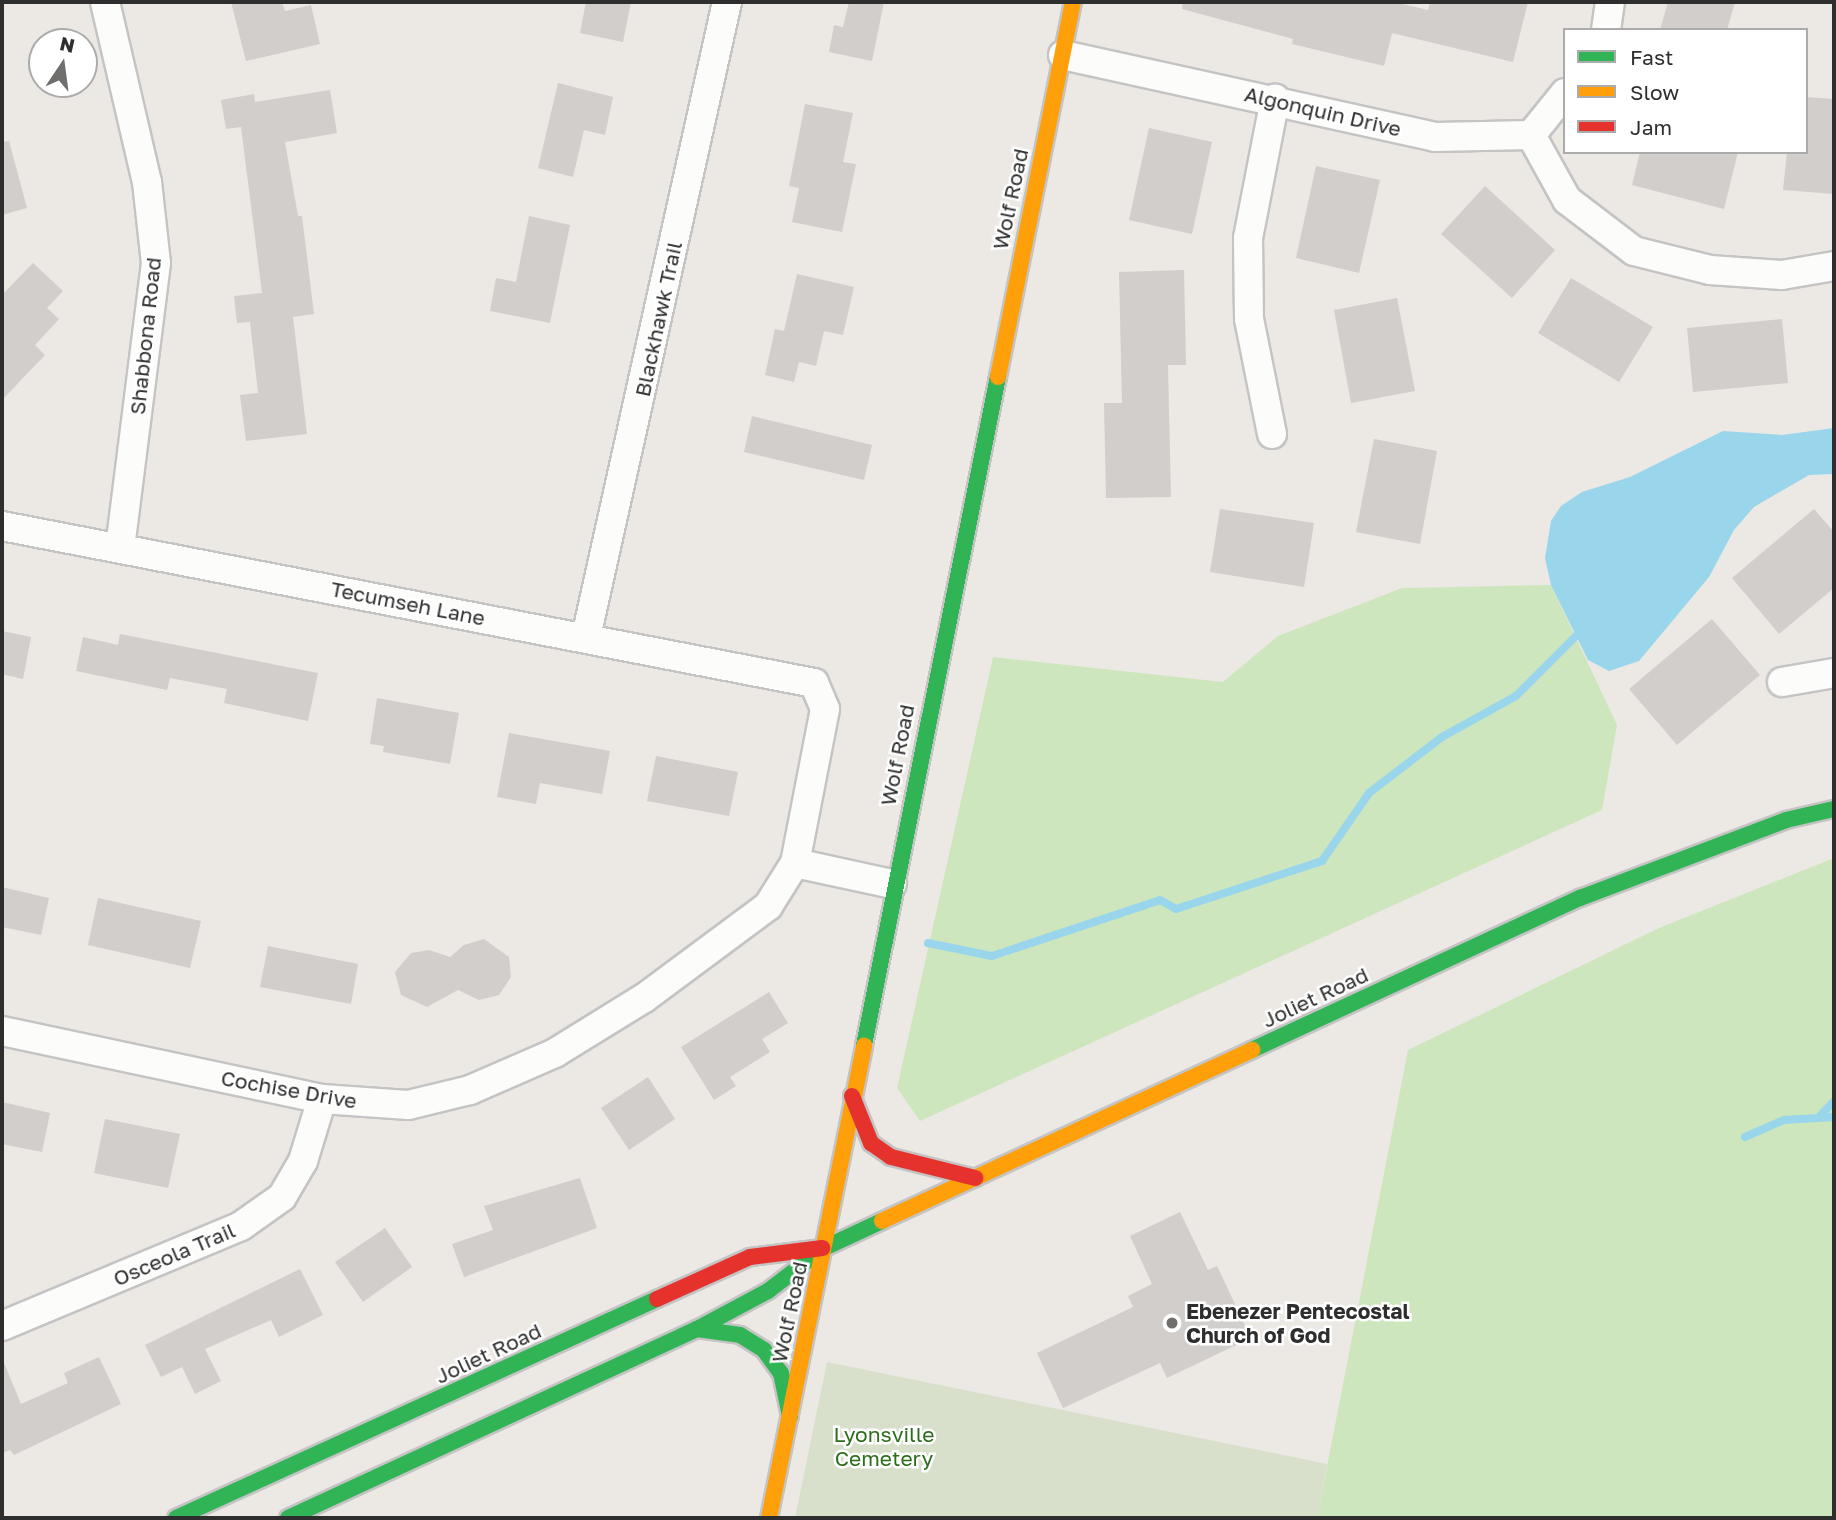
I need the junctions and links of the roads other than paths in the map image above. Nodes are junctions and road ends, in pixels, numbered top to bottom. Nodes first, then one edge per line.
1 (105, 2) edge
2 (727, 2) edge
3 (1073, 2) edge
4 (1610, 2) edge
5 (1606, 28) edge
6 (1063, 55) junction
7 (1563, 95) edge
8 (1275, 99) junction
9 (1531, 135) junction
10 (1834, 265) edge
11 (1272, 434) dead end
12 (2, 526) edge
13 (120, 548) junction
14 (586, 637) junction
15 (1834, 673) edge
16 (1782, 682) dead end
17 (814, 683) joint
18 (1834, 809) edge
19 (795, 863) junction
20 (892, 884) junction
21 (2, 1031) edge
22 (852, 1096) junction
23 (322, 1099) junction
24 (975, 1178) junction
25 (824, 1248) junction
26 (2, 1326) edge
27 (697, 1329) junction
28 (790, 1416) junction
29 (176, 1518) edge
30 (288, 1518) edge
31 (769, 1518) edge

1 - 13 street, Shabbona Road
2 - 14 street, Blackhawk Trail
3 - 6 main road, Wolf Road
4 - 5 street
6 - 8 street, Algonquin Drive
6 - 20 main road, Wolf Road
7 - 9 street
8 - 9 street, Algonquin Drive
8 - 11 street
9 - 10 street
12 - 13 street, Tecumseh Lane
13 - 14 street, Tecumseh Lane
14 - 17 street, Tecumseh Lane
15 - 16 street
17 - 19 street, Cochise Drive
18 - 24 main road, Joliet Road
19 - 20 street
19 - 23 street, Cochise Drive
20 - 22 main road, Wolf Road
21 - 23 street, Cochise Drive
22 - 24 main road
22 - 25 main road, Wolf Road
23 - 26 street, Osceola Trail
24 - 25 main road, Joliet Road
25 - 27 main road, Joliet Road
25 - 28 main road, Wolf Road
25 - 29 main road, Joliet Road
27 - 28 main road
27 - 30 main road, Joliet Road
28 - 31 main road, Wolf Road

